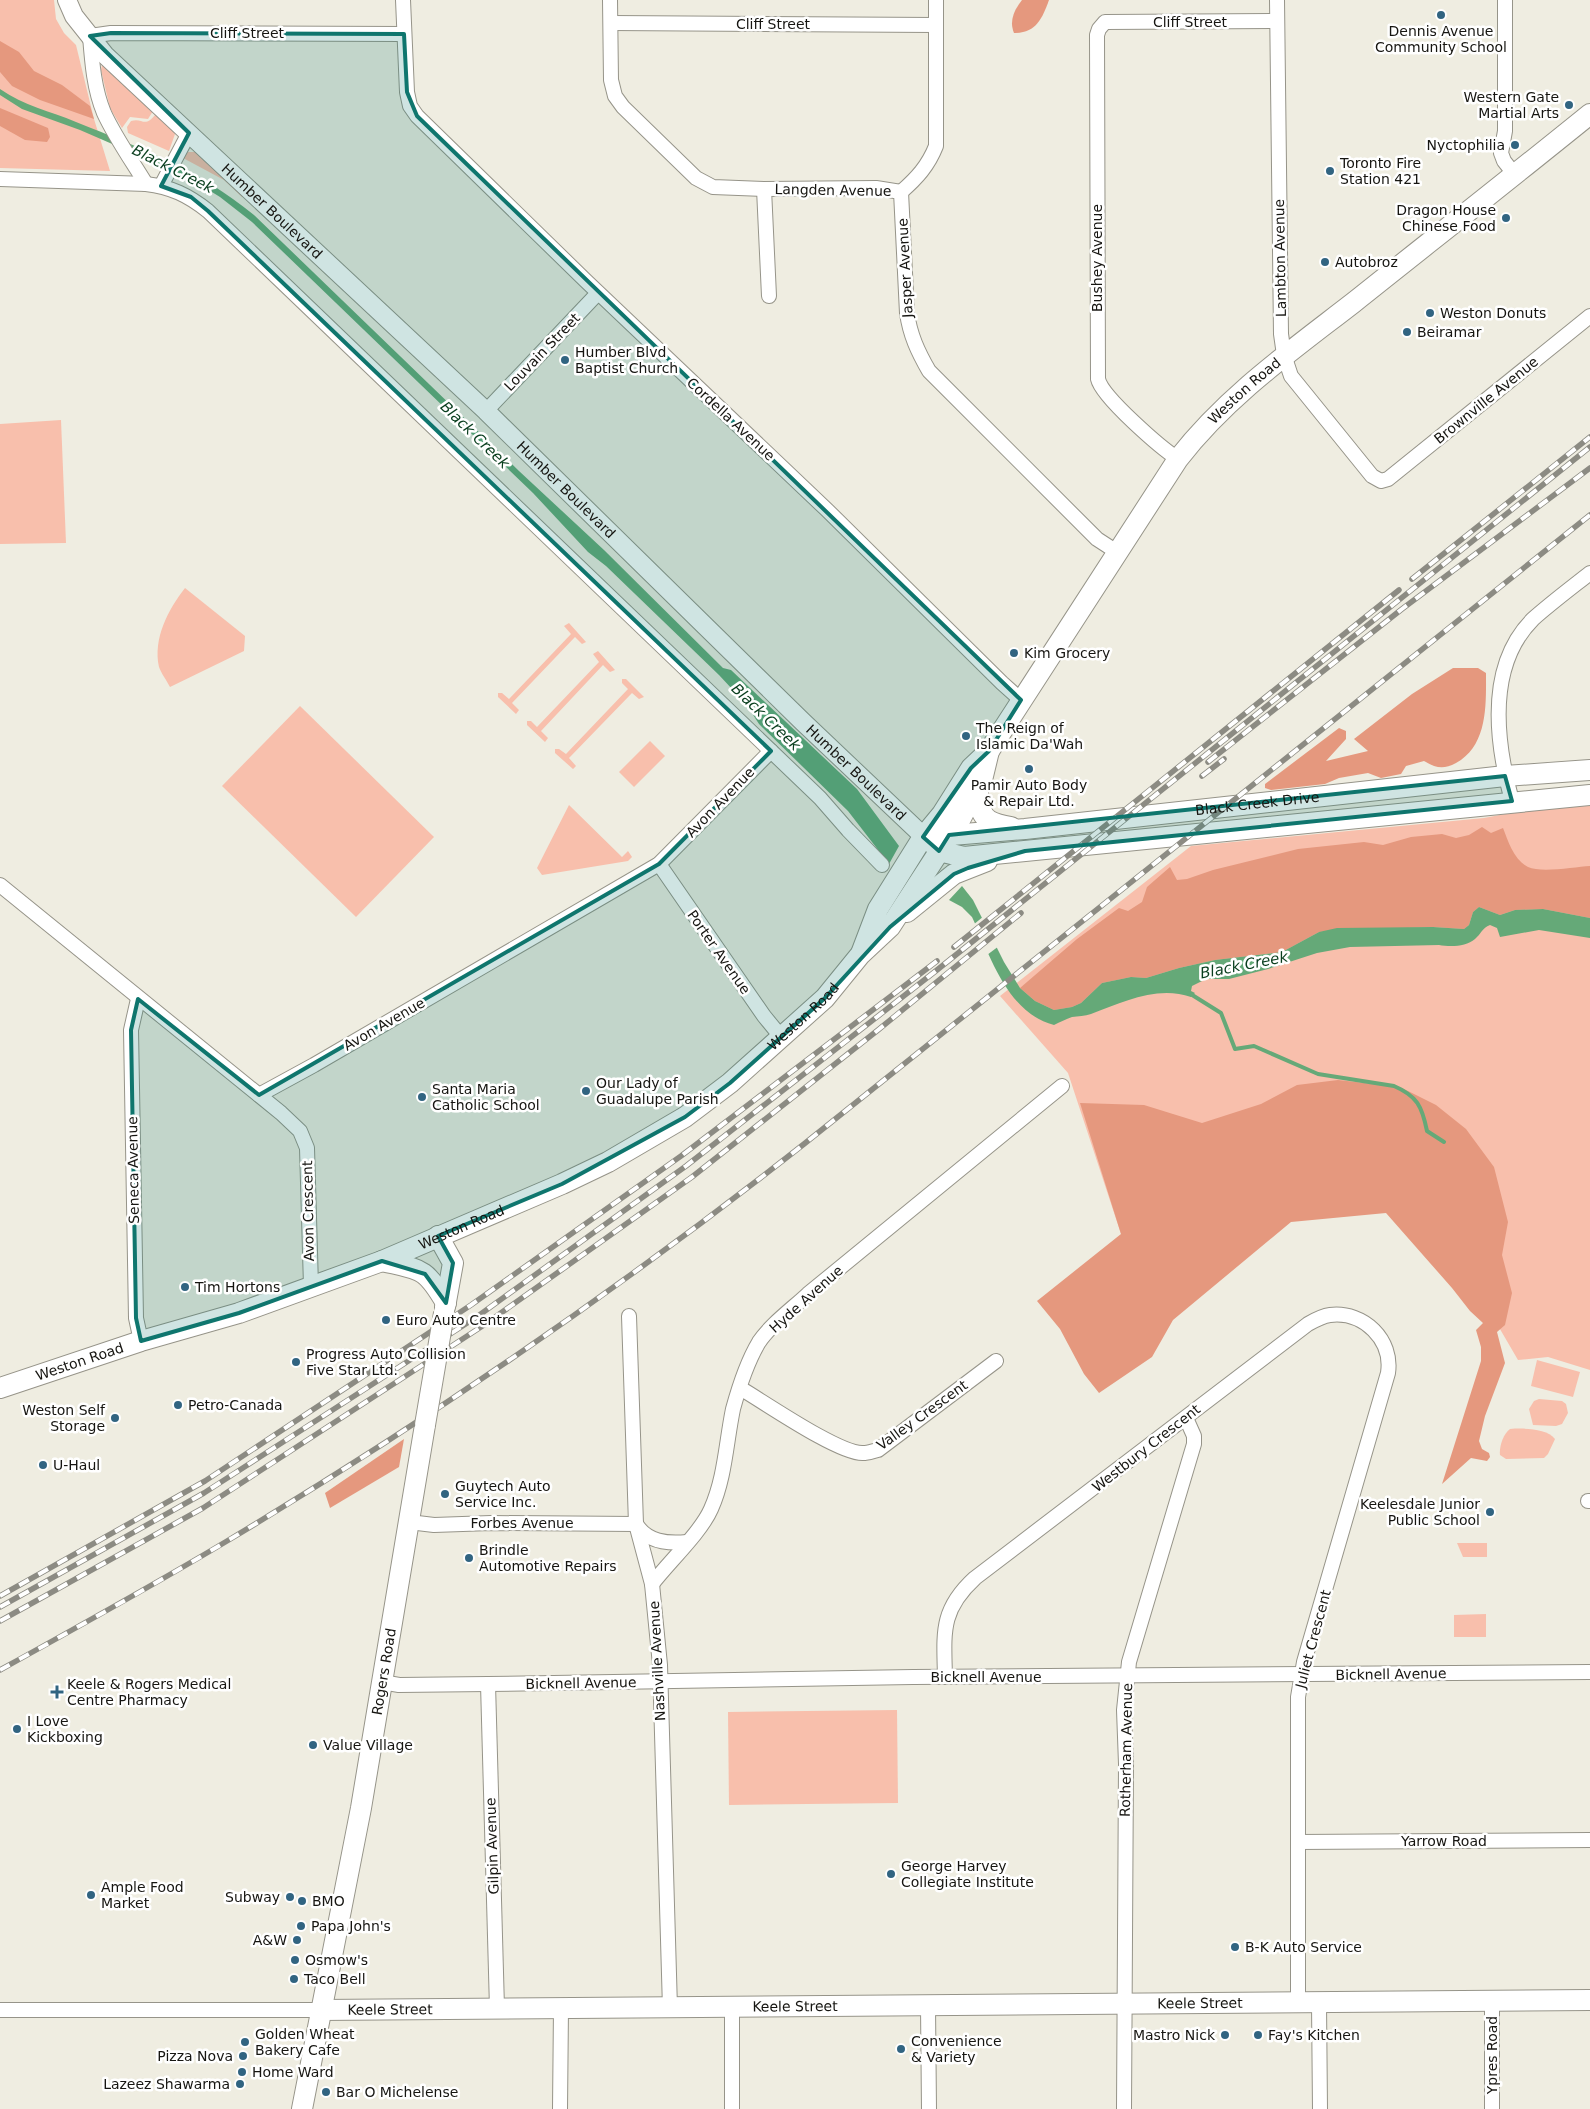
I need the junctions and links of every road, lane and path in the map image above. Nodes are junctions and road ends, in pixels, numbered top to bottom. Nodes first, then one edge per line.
1 (67, 0) edge
2 (403, 0) edge
3 (610, 0) edge
4 (936, 0) edge
5 (1277, 0) edge
6 (1505, 0) edge
7 (1277, 21) junction
8 (611, 23) junction
9 (1102, 24) joint
10 (936, 25) junction
11 (404, 34) junction
12 (90, 36) junction
13 (1590, 114) edge
14 (189, 134) junction
15 (1514, 176) junction
16 (0, 179) edge
17 (164, 180) junction
18 (146, 184) junction
19 (764, 189) junction
20 (901, 192) junction
21 (598, 293) junction
22 (769, 296) dead end
23 (1590, 316) edge
24 (1284, 355) junction
25 (486, 411) junction
26 (1178, 459) junction
27 (1381, 481) joint
28 (1117, 552) junction
29 (1590, 573) edge
30 (1022, 700) junction
31 (771, 751) junction
32 (989, 751) junction
33 (1590, 770) edge
34 (982, 776) junction
35 (1505, 776) junction
36 (1590, 795) edge
37 (1512, 801) junction
38 (1025, 829) junction
39 (937, 840) junction
40 (1025, 850) junction
41 (659, 864) junction
42 (882, 865) dead end
43 (0, 885) edge
44 (890, 927) junction
45 (860, 955) junction
46 (138, 998) junction
47 (782, 1038) junction
48 (1062, 1086) dead end
49 (259, 1095) junction
50 (438, 1236) junction
51 (382, 1261) junction
52 (311, 1286) junction
53 (445, 1308) junction
54 (629, 1316) dead end
55 (141, 1341) junction
56 (996, 1362) dead end
57 (1388, 1373) joint
58 (0, 1388) edge
59 (740, 1388) junction
60 (1186, 1418) junction
61 (409, 1522) junction
62 (636, 1524) junction
63 (687, 1542) junction
64 (652, 1584) junction
65 (1590, 1672) edge
66 (1302, 1675) junction
67 (1127, 1676) junction
68 (945, 1677) junction
69 (382, 1682) junction
70 (661, 1682) junction
71 (488, 1684) junction
72 (1590, 1840) edge
73 (1298, 1842) junction
74 (1590, 2000) edge
75 (1492, 2001) junction
76 (1125, 2003) junction
77 (1298, 2003) junction
78 (1319, 2003) junction
79 (928, 2006) junction
80 (732, 2007) junction
81 (497, 2008) junction
82 (560, 2008) junction
83 (670, 2008) junction
84 (0, 2010) edge
85 (320, 2010) junction
86 (302, 2109) edge
87 (560, 2109) edge
88 (732, 2109) edge
89 (929, 2109) edge
90 (1124, 2109) edge
91 (1320, 2109) edge
92 (1492, 2109) edge

1 - 12 street, Humber Boulevard
2 - 11 street, Cordella Avenue
3 - 8 street, Langden Avenue
4 - 10 street
5 - 7 street, Lambton Avenue
6 - 15 street
7 - 9 street, Cliff Street
7 - 24 street, Lambton Avenue
8 - 10 street, Cliff Street
8 - 19 street, Langden Avenue
9 - 26 street, Bushey Avenue
10 - 20 street
11 - 12 street, Cliff Street
11 - 21 street, Cordella Avenue
12 - 14 street, Humber Boulevard
12 - 18 street
13 - 15 main road, Weston Road
14 - 17 street
14 - 25 street, Humber Boulevard
15 - 24 main road, Weston Road
16 - 18 street
17 - 18 street
17 - 31 street
19 - 20 street, Langden Avenue
19 - 22 street, Langden Avenue
20 - 28 street, Jasper Avenue
21 - 25 street, Louvain Street
21 - 30 street, Cordella Avenue
23 - 27 street, Brownville Avenue
24 - 26 main road, Weston Road
24 - 27 street, Lambton Avenue
25 - 39 street, Humber Boulevard
26 - 28 main road, Weston Road
28 - 30 main road, Weston Road
29 - 35 street
30 - 32 main road, Weston Road
31 - 41 street, Avon Avenue
31 - 42 street
32 - 34 main road, Weston Road
32 - 39 main road, Weston Road
33 - 35 main road, Black Creek Drive
34 - 38 main road
34 - 39 main road, Weston Road
35 - 37 street
35 - 38 main road, Black Creek Drive
36 - 37 main road, Black Creek Drive
37 - 40 main road, Black Creek Drive
38 - 39 main road, Black Creek Drive
39 - 40 main road, Black Creek Drive
39 - 44 main road, Weston Road
39 - 45 main road, Weston Road
40 - 44 main road
41 - 47 street, Porter Avenue
41 - 49 street, Avon Avenue
43 - 46 street
44 - 45 main road, Weston Road
45 - 47 main road, Weston Road
46 - 49 street
46 - 55 street, Seneca Avenue
47 - 50 main road, Weston Road
48 - 59 street, Hyde Avenue
49 - 52 street, Avon Crescent
50 - 51 main road, Weston Road
50 - 53 main road, Rogers Road
51 - 52 main road, Weston Road
51 - 53 main road
52 - 55 main road, Weston Road
53 - 61 main road, Rogers Road, bridge
54 - 62 street, Nashville Avenue
55 - 58 main road, Weston Road
56 - 59 street, Valley Crescent
57 - 60 street, Westbury Crescent
57 - 66 street, Juliet Crescent
59 - 63 street, Hyde Avenue
60 - 67 street, Rotherham Avenue
60 - 68 street, Westbury Crescent
61 - 62 street, Forbes Avenue
61 - 69 main road, Rogers Road
62 - 63 street
62 - 64 street, Nashville Avenue
63 - 64 street, Hyde Avenue
64 - 70 street, Nashville Avenue
65 - 66 street, Bicknell Avenue
66 - 67 street, Bicknell Avenue
66 - 73 street, Juliet Crescent
67 - 68 street, Bicknell Avenue
67 - 76 street, Rotherham Avenue
68 - 70 street, Bicknell Avenue
69 - 71 street, Bicknell Avenue
69 - 85 main road, Rogers Road
70 - 71 street, Bicknell Avenue
70 - 83 street, Nashville Avenue
71 - 81 street, Gilpin Avenue
72 - 73 street, Yarrow Road
73 - 77 street, Juliet Crescent
74 - 75 main road, Keele Street
75 - 78 main road, Keele Street
75 - 92 street, Ypres Road
76 - 77 main road, Keele Street
76 - 79 main road, Keele Street
76 - 90 street, Rotherham Avenue
77 - 78 main road, Keele Street
78 - 91 street
79 - 80 main road, Keele Street
79 - 89 street
80 - 83 main road, Keele Street
80 - 88 street
81 - 82 main road, Keele Street
81 - 85 main road, Keele Street
82 - 83 main road, Keele Street
82 - 87 street
84 - 85 street, Keele Street
85 - 86 main road, Rogers Road

